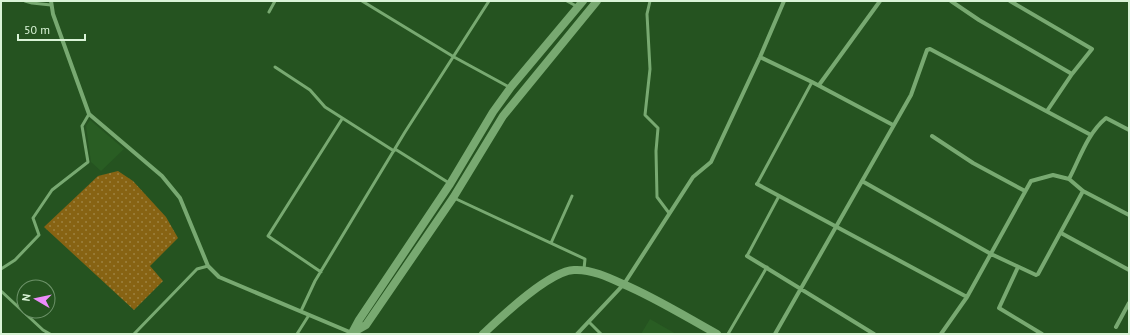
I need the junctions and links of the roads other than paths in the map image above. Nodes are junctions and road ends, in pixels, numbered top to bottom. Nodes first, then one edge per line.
1 (26, 1) edge
2 (275, 1) edge
3 (362, 1) edge
4 (489, 1) edge
5 (567, 1) edge
6 (597, 1) edge
7 (650, 1) edge
8 (784, 1) edge
9 (880, 1) edge
10 (951, 1) edge
11 (1010, 1) edge
12 (51, 3) edge
13 (581, 4) edge
14 (270, 12) dead end
15 (454, 57) junction
16 (760, 57) junction
17 (275, 67) dead end
18 (1072, 74) junction
19 (812, 82) junction
20 (819, 85) junction
21 (511, 87) junction
22 (1047, 111) junction
23 (89, 114) junction
24 (342, 119) junction
25 (893, 125) junction
26 (1129, 130) edge
27 (1091, 135) junction
28 (932, 136) dead end
29 (394, 150) junction
30 (1069, 179) junction
31 (862, 181) junction
32 (450, 184) junction
33 (756, 184) joint
34 (1026, 191) junction
35 (1083, 191) junction
36 (572, 196) dead end
37 (779, 196) junction
38 (453, 198) junction
39 (669, 213) junction
40 (1129, 215) edge
41 (836, 227) junction
42 (1061, 234) junction
43 (551, 243) junction
44 (991, 254) junction
45 (747, 256) joint
46 (208, 266) junction
47 (767, 267) junction
48 (1018, 267) junction
49 (1, 270) edge
50 (1129, 270) edge
51 (584, 271) junction
52 (321, 272) junction
53 (624, 284) junction
54 (800, 289) junction
55 (1, 291) edge
56 (967, 297) junction
57 (1129, 303) edge
58 (301, 311) junction
59 (309, 315) junction
60 (589, 322) junction
61 (1116, 327) dead end
62 (50, 334) edge
63 (134, 334) edge
64 (297, 334) edge
65 (352, 334) edge
66 (483, 334) edge
67 (577, 334) edge
68 (601, 334) edge
69 (717, 334) edge
70 (728, 334) edge
71 (775, 334) edge
72 (874, 334) edge
73 (941, 334) edge
74 (1042, 334) edge

1 - 12 lane
2 - 14 lane
3 - 15 lane
4 - 15 lane
5 - 13 lane
6 - 38 street
7 - 39 lane
8 - 16 street
9 - 20 street
10 - 18 street
11 - 18 street
12 - 23 street
13 - 21 street
15 - 21 lane
15 - 29 lane
16 - 19 street
16 - 39 street
17 - 24 lane
18 - 22 street
19 - 20 street
19 - 33 lane
20 - 25 street
21 - 32 street
22 - 25 street
22 - 27 street
23 - 46 street
23 - 49 lane
24 - 29 lane
24 - 52 lane
25 - 31 street
26 - 27 street
27 - 30 street
28 - 34 street
29 - 32 lane
29 - 52 lane
30 - 34 street
30 - 35 street
31 - 41 street
31 - 44 street
32 - 65 street
33 - 37 street
34 - 44 street
35 - 40 street
35 - 42 street
36 - 43 lane
37 - 41 street
37 - 45 lane
38 - 43 lane
38 - 65 street
39 - 53 street
41 - 54 street
41 - 56 street
42 - 48 street
42 - 50 street
43 - 51 lane
44 - 48 street
44 - 56 street
45 - 47 street
46 - 58 street
46 - 63 lane
47 - 54 street
47 - 70 lane
48 - 74 street
51 - 53 street
51 - 66 street
52 - 58 lane
53 - 60 street
53 - 69 street
54 - 71 street
54 - 72 street
55 - 62 lane
56 - 73 street
57 - 61 street
58 - 59 street
59 - 64 lane
59 - 65 street
60 - 67 street
60 - 68 lane

